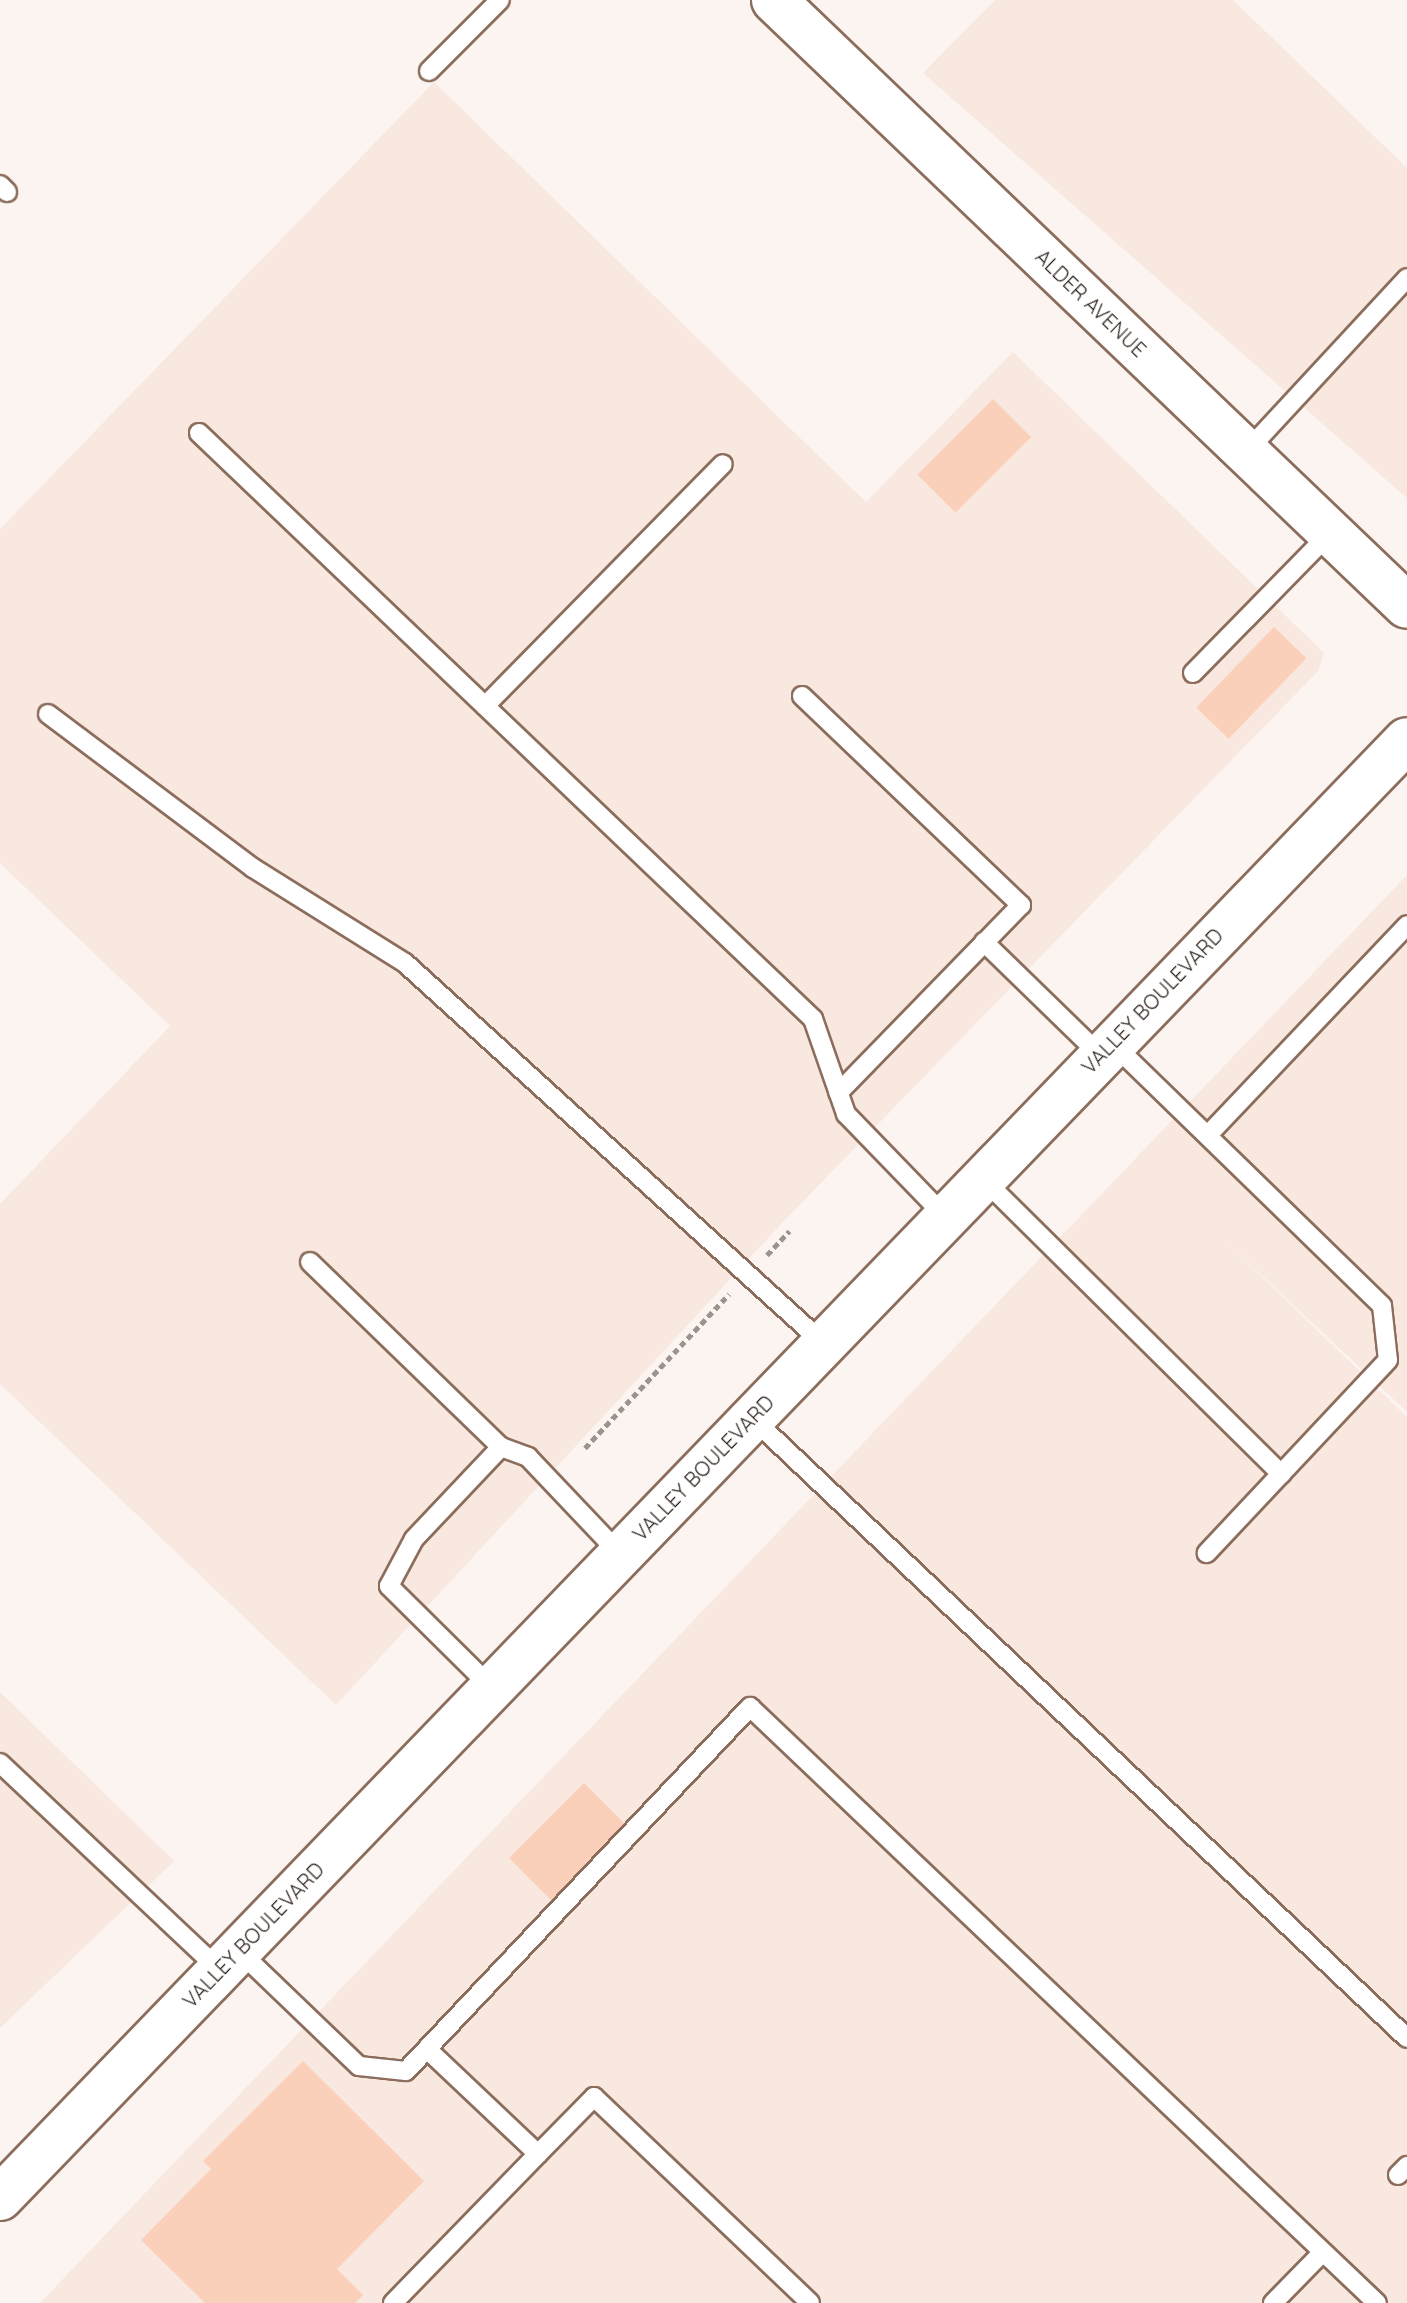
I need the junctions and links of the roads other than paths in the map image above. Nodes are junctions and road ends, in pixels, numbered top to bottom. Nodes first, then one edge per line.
1 (500, 0) edge
2 (774, 0) edge
3 (429, 71) dead end
4 (1407, 278) edge
5 (199, 433) dead end
6 (1246, 452) junction
7 (723, 464) dead end
8 (1330, 533) junction
9 (1407, 606) edge
10 (1193, 673) dead end
11 (802, 696) dead end
12 (485, 706) junction
13 (48, 714) dead end
14 (1407, 740) edge
15 (1407, 925) edge
16 (984, 942) junction
17 (1106, 1049) junction
18 (838, 1093) junction
19 (1208, 1135) junction
20 (982, 1178) junction
21 (945, 1216) junction
22 (310, 1262) dead end
23 (823, 1343) junction
24 (751, 1417) junction
25 (501, 1447) junction
26 (1281, 1474) junction
27 (1207, 1553) dead end
28 (620, 1554) junction
29 (492, 1688) junction
30 (0, 1763) edge
31 (229, 1961) junction
32 (1407, 2038) edge
33 (427, 2049) junction
34 (538, 2154) junction
35 (0, 2198) edge
36 (1323, 2252) junction
37 (393, 2303) edge
38 (810, 2303) edge
39 (1273, 2303) edge
40 (1377, 2303) edge

1 - 3 lane
2 - 6 main road, ALDER AVENUE
4 - 6 lane
5 - 12 lane
6 - 8 main road, ALDER AVENUE
7 - 12 lane
8 - 9 main road, ALDER AVENUE
8 - 10 lane
11 - 16 lane
12 - 18 lane
13 - 23 lane
14 - 17 main road, VALLEY BOULEVARD
15 - 19 lane
16 - 17 lane
16 - 18 lane
17 - 19 lane
17 - 20 main road, VALLEY BOULEVARD
18 - 21 lane
19 - 26 lane
20 - 21 main road, VALLEY BOULEVARD
20 - 26 lane
21 - 23 main road, VALLEY BOULEVARD
22 - 25 lane
23 - 24 main road, VALLEY BOULEVARD
24 - 28 main road, VALLEY BOULEVARD
24 - 32 lane
25 - 28 lane
25 - 29 lane
26 - 27 lane
28 - 29 main road, VALLEY BOULEVARD
29 - 31 main road, VALLEY BOULEVARD
30 - 31 lane
31 - 33 lane
31 - 35 main road, VALLEY BOULEVARD
33 - 34 lane
33 - 36 lane
34 - 37 lane
34 - 38 lane
36 - 39 lane
36 - 40 lane

